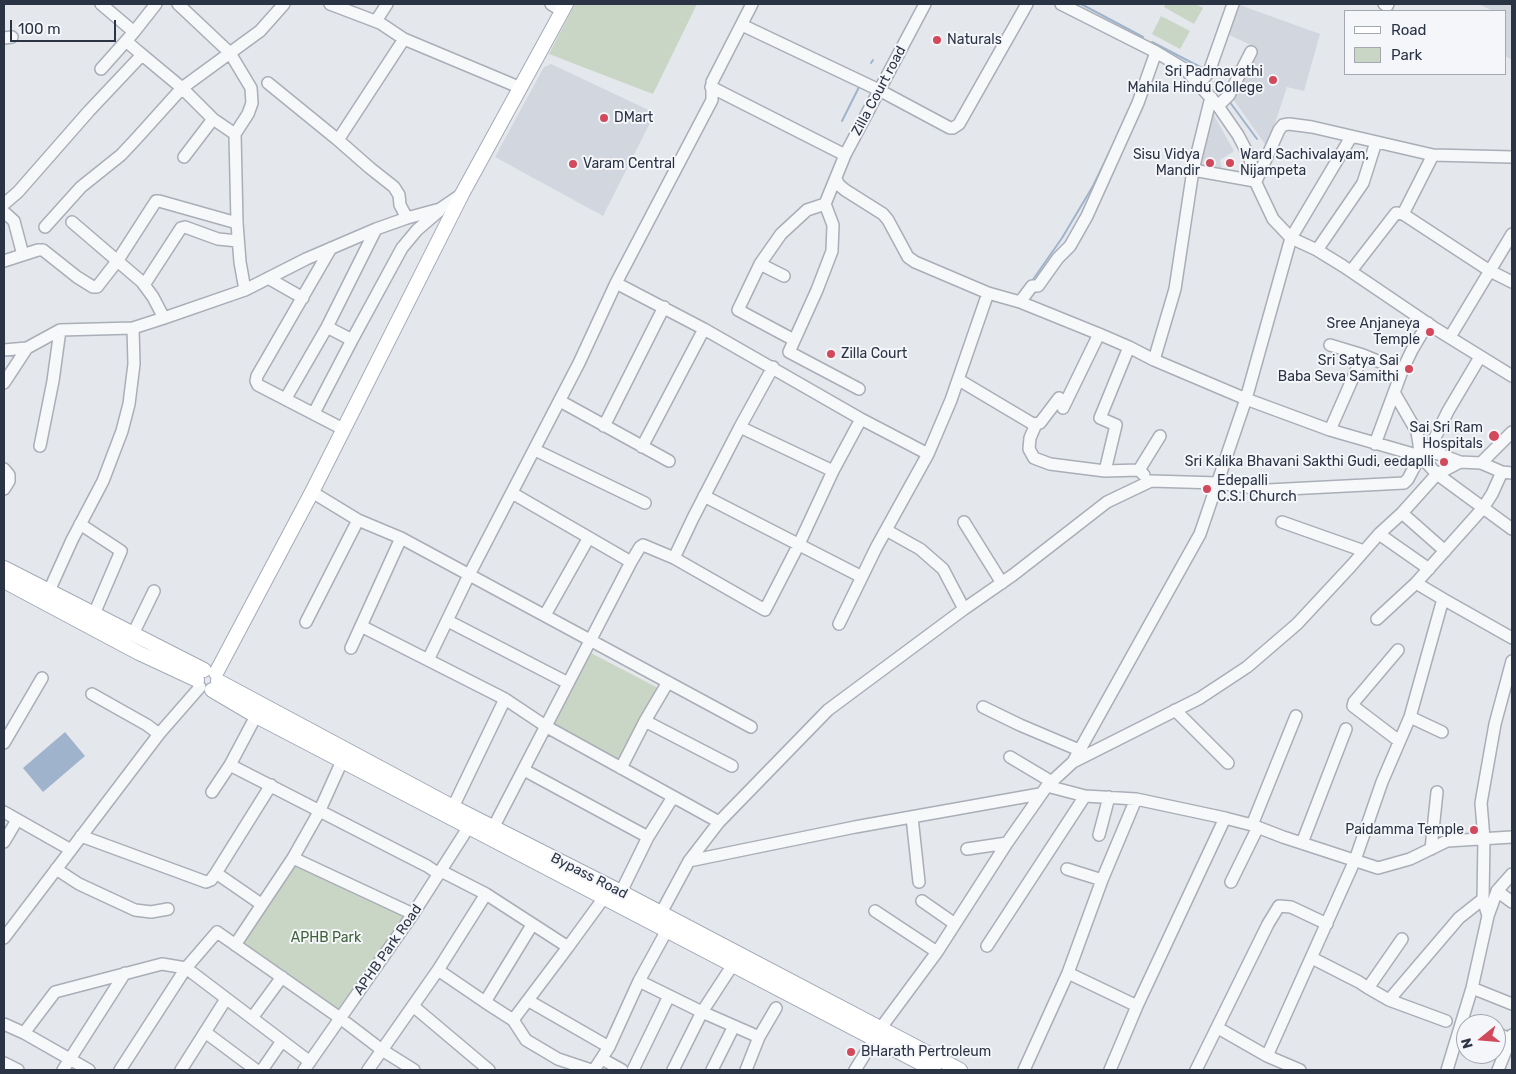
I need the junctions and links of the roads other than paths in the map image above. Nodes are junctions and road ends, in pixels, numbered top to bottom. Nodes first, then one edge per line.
1 (101, 4) edge
2 (156, 4) edge
3 (178, 4) edge
4 (284, 4) edge
5 (335, 4) edge
6 (387, 4) edge
7 (752, 4) edge
8 (925, 4) edge
9 (1027, 4) edge
10 (1060, 4) edge
11 (1233, 4) edge
12 (1384, 4) edge
13 (1388, 4) edge
14 (560, 6) edge
15 (376, 21) junction
16 (742, 25) junction
17 (134, 32) junction
18 (404, 39) junction
19 (126, 41) junction
20 (1156, 52) junction
21 (1251, 52) dead end
22 (140, 53) junction
23 (230, 53) junction
24 (101, 68) dead end
25 (268, 83) dead end
26 (1199, 84) junction
27 (711, 87) junction
28 (182, 88) junction
29 (521, 88) junction
30 (879, 90) junction
31 (1215, 102) junction
32 (213, 119) junction
33 (235, 134) junction
34 (1351, 136) junction
35 (338, 140) junction
36 (1376, 142) junction
37 (845, 155) junction
38 (1433, 155) junction
39 (184, 157) dead end
40 (1512, 157) edge
41 (1193, 170) junction
42 (836, 179) junction
43 (1256, 180) junction
44 (462, 194) junction
45 (4, 204) edge
46 (825, 204) junction
47 (440, 209) junction
48 (4, 212) edge
49 (1402, 214) junction
50 (407, 218) junction
51 (72, 222) dead end
52 (237, 223) junction
53 (45, 227) dead end
54 (376, 229) junction
55 (1512, 234) edge
56 (1291, 238) junction
57 (238, 241) junction
58 (331, 248) junction
59 (1318, 250) junction
60 (23, 255) junction
61 (118, 260) junction
62 (4, 261) edge
63 (760, 264) junction
64 (1490, 271) junction
65 (1351, 272) junction
66 (784, 276) dead end
67 (268, 278) junction
68 (1512, 282) edge
69 (616, 283) junction
70 (144, 285) junction
71 (245, 290) junction
72 (988, 293) junction
73 (303, 298) junction
74 (1020, 302) junction
75 (664, 306) junction
76 (164, 318) junction
77 (1428, 323) junction
78 (326, 327) junction
79 (133, 328) junction
80 (704, 329) junction
81 (60, 330) junction
82 (1099, 334) junction
83 (1450, 337) junction
84 (352, 340) junction
85 (794, 340) junction
86 (1330, 344) dead end
87 (1129, 347) junction
88 (27, 348) junction
89 (4, 350) edge
90 (1363, 355) junction
91 (1480, 357) junction
92 (1154, 360) junction
93 (774, 367) junction
94 (1402, 371) junction
95 (1512, 376) edge
96 (959, 380) junction
97 (4, 384) edge
98 (860, 389) dead end
99 (1394, 394) junction
100 (286, 398) junction
101 (1246, 399) junction
102 (560, 401) junction
103 (314, 413) junction
104 (861, 419) junction
105 (1036, 424) junction
106 (604, 426) junction
107 (740, 427) junction
108 (343, 429) junction
109 (1330, 430) junction
110 (1512, 432) edge
111 (1160, 436) dead end
112 (1375, 444) junction
113 (40, 446) dead end
114 (642, 447) junction
115 (534, 450) junction
116 (928, 454) junction
117 (1424, 454) junction
118 (669, 461) dead end
119 (1460, 462) junction
120 (1480, 463) junction
121 (4, 469) edge
122 (1139, 470) junction
123 (833, 471) junction
124 (1106, 471) junction
125 (1507, 473) edge
126 (1437, 474) junction
127 (1151, 481) junction
128 (1218, 483) junction
129 (4, 489) edge
130 (312, 492) junction
131 (512, 493) junction
132 (704, 496) junction
133 (645, 503) dead end
134 (1483, 508) junction
135 (1402, 513) junction
136 (358, 520) junction
137 (964, 522) dead end
138 (1282, 522) dead end
139 (80, 524) junction
140 (1512, 529) edge
141 (886, 530) junction
142 (1379, 534) junction
143 (402, 538) junction
144 (588, 539) junction
145 (799, 544) junction
146 (1364, 551) junction
147 (1445, 551) junction
148 (674, 558) junction
149 (631, 562) junction
150 (4, 568) edge
151 (1429, 569) junction
152 (469, 575) junction
153 (862, 577) junction
154 (4, 581) edge
155 (1002, 583) junction
156 (1416, 583) junction
157 (49, 591) junction
158 (154, 591) dead end
159 (1443, 598) junction
160 (964, 609) junction
161 (94, 614) junction
162 (544, 615) junction
163 (1377, 619) dead end
164 (448, 621) junction
165 (306, 622) dead end
166 (839, 624) dead end
167 (360, 626) junction
168 (133, 634) junction
169 (1512, 638) edge
170 (590, 641) junction
171 (351, 648) dead end
172 (1398, 650) dead end
173 (428, 660) junction
174 (1512, 661) edge
175 (42, 678) dead end
176 (208, 680) junction
177 (668, 682) junction
178 (568, 684) junction
179 (92, 694) dead end
180 (505, 699) junction
181 (984, 707) dead end
182 (1175, 710) junction
183 (256, 716) junction
184 (1296, 716) dead end
185 (1410, 717) junction
186 (646, 722) junction
187 (547, 726) junction
188 (750, 727) dead end
189 (1346, 728) dead end
190 (1442, 732) dead end
191 (159, 734) junction
192 (1400, 741) junction
193 (4, 742) edge
194 (1079, 750) junction
195 (1010, 757) dead end
196 (342, 761) junction
197 (1073, 762) junction
198 (1228, 763) dead end
199 (230, 765) junction
200 (732, 766) dead end
201 (622, 768) junction
202 (524, 770) junction
203 (271, 785) junction
204 (1046, 787) junction
205 (212, 792) dead end
206 (1437, 792) dead end
207 (673, 796) junction
208 (1085, 796) junction
209 (1109, 797) junction
210 (1136, 799) junction
211 (453, 807) junction
212 (4, 812) edge
213 (319, 812) junction
214 (912, 817) junction
215 (1225, 818) junction
216 (17, 820) junction
217 (719, 822) junction
218 (1255, 826) junction
219 (468, 828) junction
220 (493, 828) junction
221 (1099, 835) dead end
222 (81, 836) junction
223 (648, 837) junction
224 (1512, 838) edge
225 (1484, 839) junction
226 (4, 842) edge
227 (1007, 843) junction
228 (1302, 843) junction
229 (968, 849) dead end
230 (1431, 849) junction
231 (71, 850) junction
232 (292, 858) junction
233 (1355, 860) junction
234 (689, 861) junction
235 (56, 869) junction
236 (1067, 869) dead end
237 (216, 872) junction
238 (440, 873) junction
239 (1512, 874) edge
240 (1102, 880) junction
241 (920, 882) dead end
242 (1231, 882) dead end
243 (621, 892) junction
244 (1497, 892) junction
245 (486, 894) junction
246 (1483, 898) junction
247 (603, 899) junction
248 (922, 901) dead end
249 (1512, 902) edge
250 (261, 904) junction
251 (168, 909) dead end
252 (874, 911) dead end
253 (413, 914) junction
254 (661, 914) junction
255 (1488, 916) junction
256 (955, 924) junction
257 (1327, 924) junction
258 (532, 925) junction
259 (667, 930) junction
260 (5, 933) edge
261 (1402, 939) dead end
262 (235, 945) junction
263 (568, 946) junction
264 (987, 946) dead end
265 (937, 952) junction
266 (1312, 958) junction
267 (732, 966) junction
268 (186, 968) junction
269 (438, 970) junction
270 (1068, 973) junction
271 (125, 974) junction
272 (282, 977) junction
273 (638, 981) junction
274 (1368, 988) junction
275 (1472, 988) junction
276 (669, 996) junction
277 (226, 999) junction
278 (1389, 1000) junction
279 (528, 1001) junction
280 (485, 1002) junction
281 (1512, 1004) edge
282 (412, 1006) junction
283 (1137, 1006) junction
284 (776, 1008) dead end
285 (702, 1012) junction
286 (1464, 1014) edge
287 (252, 1018) junction
288 (340, 1018) junction
289 (514, 1020) junction
290 (1446, 1021) dead end
291 (4, 1024) edge
292 (734, 1026) junction
293 (1218, 1028) junction
294 (205, 1032) junction
295 (24, 1033) junction
296 (877, 1034) junction
297 (758, 1037) junction
298 (1512, 1038) edge
299 (1456, 1039) edge
300 (282, 1041) junction
301 (609, 1047) junction
302 (382, 1050) junction
303 (1267, 1056) junction
304 (602, 1059) junction
305 (4, 1063) edge
306 (66, 1065) edge
307 (307, 1066) edge
308 (18, 1070) edge
309 (88, 1070) edge
310 (120, 1070) edge
311 (181, 1070) edge
312 (256, 1070) edge
313 (262, 1070) edge
314 (368, 1070) edge
315 (414, 1070) edge
316 (489, 1070) edge
317 (593, 1070) edge
318 (622, 1070) edge
319 (633, 1070) edge
320 (673, 1070) edge
321 (712, 1070) edge
322 (746, 1070) edge
323 (855, 1070) edge
324 (934, 1070) edge
325 (960, 1070) edge
326 (1024, 1070) edge
327 (1110, 1070) edge
328 (1196, 1070) edge
329 (1300, 1070) edge
330 (1447, 1070) edge
331 (1498, 1070) edge

1 - 17 street
2 - 17 street
3 - 23 street
4 - 23 street
5 - 15 street
6 - 15 street
7 - 16 street
8 - 30 street, Zilla Court road
9 - 30 street
10 - 20 street
11 - 26 street
12 - 13 street
14 - 29 main road
15 - 18 street
16 - 27 street
16 - 30 street
17 - 19 street
18 - 29 street
18 - 35 street
19 - 22 street
19 - 24 street
20 - 26 street
20 - 74 street
21 - 31 street
22 - 28 street
22 - 45 street
23 - 28 street
23 - 33 street
25 - 35 street
26 - 31 street
27 - 37 street
27 - 69 street
28 - 32 street
28 - 53 street
29 - 44 main road
30 - 37 street, Zilla Court road
31 - 41 street
31 - 43 street
32 - 33 street
32 - 39 street
33 - 52 street
34 - 36 street
34 - 43 street
34 - 56 street
35 - 50 street
36 - 38 street
36 - 59 street
37 - 42 street, Zilla Court road
38 - 40 street
38 - 49 street
41 - 43 street
41 - 92 street
42 - 46 street, Zilla Court road
42 - 72 street
43 - 56 street
44 - 47 street
44 - 108 main road
46 - 63 street
46 - 85 street
47 - 50 street
47 - 84 street
48 - 60 street
49 - 64 street
49 - 65 street
50 - 54 street
51 - 61 street
52 - 57 street
52 - 61 street
54 - 58 street
54 - 78 street
55 - 64 street
56 - 59 street
56 - 101 street
57 - 70 street
57 - 71 street
58 - 67 street
58 - 73 street
59 - 65 street
60 - 61 street
60 - 62 street
61 - 70 street
63 - 66 street
63 - 85 street
64 - 68 street
64 - 83 street
65 - 77 street
67 - 71 street
67 - 73 street
69 - 75 street
69 - 102 street
70 - 76 street
71 - 76 street
72 - 74 street
72 - 96 street
73 - 100 street
74 - 82 street
75 - 80 street
75 - 106 street
76 - 79 street
77 - 83 street
77 - 94 street
78 - 84 street
78 - 100 street
79 - 81 street
79 - 139 street
80 - 93 street
80 - 114 street
81 - 88 street
81 - 113 street
82 - 87 street
82 - 105 street
83 - 91 street
84 - 103 street
85 - 98 street
86 - 90 street
87 - 92 street
87 - 124 street
88 - 89 street
88 - 97 street
90 - 94 street
90 - 109 street
91 - 95 street
91 - 117 street
92 - 101 street
93 - 104 street
93 - 107 street
94 - 99 street
96 - 105 street
96 - 116 street
99 - 112 street
99 - 117 street
100 - 103 street
101 - 109 street
101 - 128 street
102 - 106 street
102 - 115 street
103 - 108 street
104 - 116 street
104 - 123 street
105 - 124 street
106 - 114 street
107 - 123 street
107 - 132 street
108 - 130 main road
109 - 112 street
110 - 120 street
111 - 122 street
112 - 117 street
114 - 118 street
115 - 131 street
115 - 133 street
116 - 141 street
117 - 119 street
117 - 126 street
117 - 128 street
119 - 120 street
119 - 126 street
120 - 125 street
121 - 129 street
122 - 124 street
122 - 127 street
123 - 145 street
125 - 134 street
126 - 134 street
126 - 135 street
127 - 128 street
127 - 155 street
128 - 194 street
130 - 136 street
130 - 176 main road
131 - 144 street
131 - 152 street
132 - 145 street
132 - 148 street
134 - 140 street
134 - 147 street
135 - 142 street
135 - 147 street
136 - 143 street
136 - 165 street
137 - 155 street
138 - 146 street
139 - 157 street
139 - 161 street
141 - 153 street
141 - 160 street
142 - 146 street
142 - 151 street
143 - 152 street
143 - 167 street
144 - 149 street
144 - 162 street
145 - 148 street
145 - 153 street
146 - 182 street
147 - 151 street
148 - 149 street
149 - 170 street
150 - 157 main road
151 - 156 street
152 - 162 street
152 - 164 street
153 - 166 street
154 - 176 main road
155 - 160 street
156 - 159 street
156 - 163 street
157 - 161 main road
158 - 168 street
159 - 169 street
159 - 185 street
160 - 217 street
161 - 168 main road
162 - 170 street
164 - 173 street
164 - 178 street
167 - 171 street
167 - 173 street
168 - 176 main road
170 - 177 street
170 - 178 street
172 - 192 street
173 - 180 street
174 - 225 street
175 - 193 street
176 - 183 main road, Bypass Road
176 - 191 street
176 - 211 main road, Bypass Road
177 - 186 street
177 - 188 street
178 - 187 street
179 - 191 street
180 - 187 street
180 - 211 street
181 - 194 street
182 - 197 street
182 - 198 street
183 - 196 main road, Bypass Road
183 - 199 street
184 - 218 street
185 - 190 street
185 - 192 street
186 - 200 street
186 - 201 street
187 - 201 street
187 - 202 street
189 - 228 street
191 - 222 street
192 - 233 street
194 - 197 street
195 - 204 street
196 - 213 street
196 - 219 main road, Bypass Road
197 - 204 street
199 - 203 street
199 - 205 street
201 - 207 street
202 - 220 street
202 - 223 street
203 - 213 street
203 - 237 street
204 - 208 street
204 - 214 street
204 - 227 street
206 - 230 street
207 - 217 street
207 - 223 street
208 - 209 street
208 - 264 street
209 - 210 street
209 - 221 street
210 - 215 street
210 - 240 street
211 - 220 main road, Bypass Road
212 - 216 street
213 - 232 street
213 - 238 street
214 - 234 street
214 - 241 street
215 - 218 street
215 - 283 street
216 - 226 street
216 - 231 street
217 - 234 street
218 - 228 street
218 - 242 street
219 - 238 street, APHB Park Road
219 - 247 main road, Bypass Road
220 - 243 main road, Bypass Road
222 - 231 street
222 - 237 street
223 - 243 street
224 - 225 street
225 - 230 street
225 - 246 street
227 - 229 street
227 - 256 street
228 - 233 street
230 - 233 street
231 - 235 street
232 - 250 street
232 - 253 street
233 - 257 street
234 - 254 street
235 - 251 street
235 - 260 street
236 - 240 street
237 - 250 street
238 - 245 street
238 - 253 street, APHB Park Road
239 - 244 street
240 - 270 street
243 - 254 main road, Bypass Road
244 - 249 street
244 - 255 street
245 - 258 street
245 - 269 street
246 - 255 street
246 - 278 street
247 - 259 main road, Bypass Road
247 - 263 street
248 - 256 street
250 - 262 street
252 - 265 street
253 - 288 street, APHB Park Road
254 - 296 main road, Bypass Road
255 - 275 street
256 - 265 street
257 - 266 street
257 - 293 street
258 - 263 street
258 - 280 street
259 - 267 main road, Bypass Road
259 - 273 street
261 - 274 street
262 - 268 street
262 - 272 street
263 - 279 street
265 - 296 street
266 - 274 street
266 - 303 street
267 - 285 street
267 - 296 main road, Bypass Road
268 - 271 street
268 - 277 street
268 - 310 street
269 - 280 street
269 - 282 street
270 - 283 street
270 - 326 street
271 - 295 street
271 - 306 street
272 - 287 street
272 - 288 street
273 - 276 street
273 - 301 street
274 - 278 street
275 - 281 street
275 - 286 street
276 - 285 street
276 - 319 street
277 - 287 street
277 - 294 street
278 - 290 street
279 - 289 street
279 - 301 street
280 - 289 street
282 - 302 street
282 - 316 street
283 - 327 street
284 - 297 street
285 - 292 street
285 - 320 street
287 - 300 street
288 - 302 street
288 - 307 street, APHB Park Road
289 - 317 street
291 - 295 street
292 - 297 street
292 - 321 street
293 - 303 street
293 - 328 street
294 - 311 street
294 - 312 street
295 - 306 street
296 - 323 street
296 - 324 main road, Bypass Road
296 - 325 main road, Bypass Road
297 - 322 street
298 - 331 street
299 - 330 street
300 - 307 street
300 - 313 street
301 - 304 street
302 - 314 street
302 - 315 street
303 - 329 street
304 - 317 street
304 - 318 street
305 - 308 street
306 - 309 street

